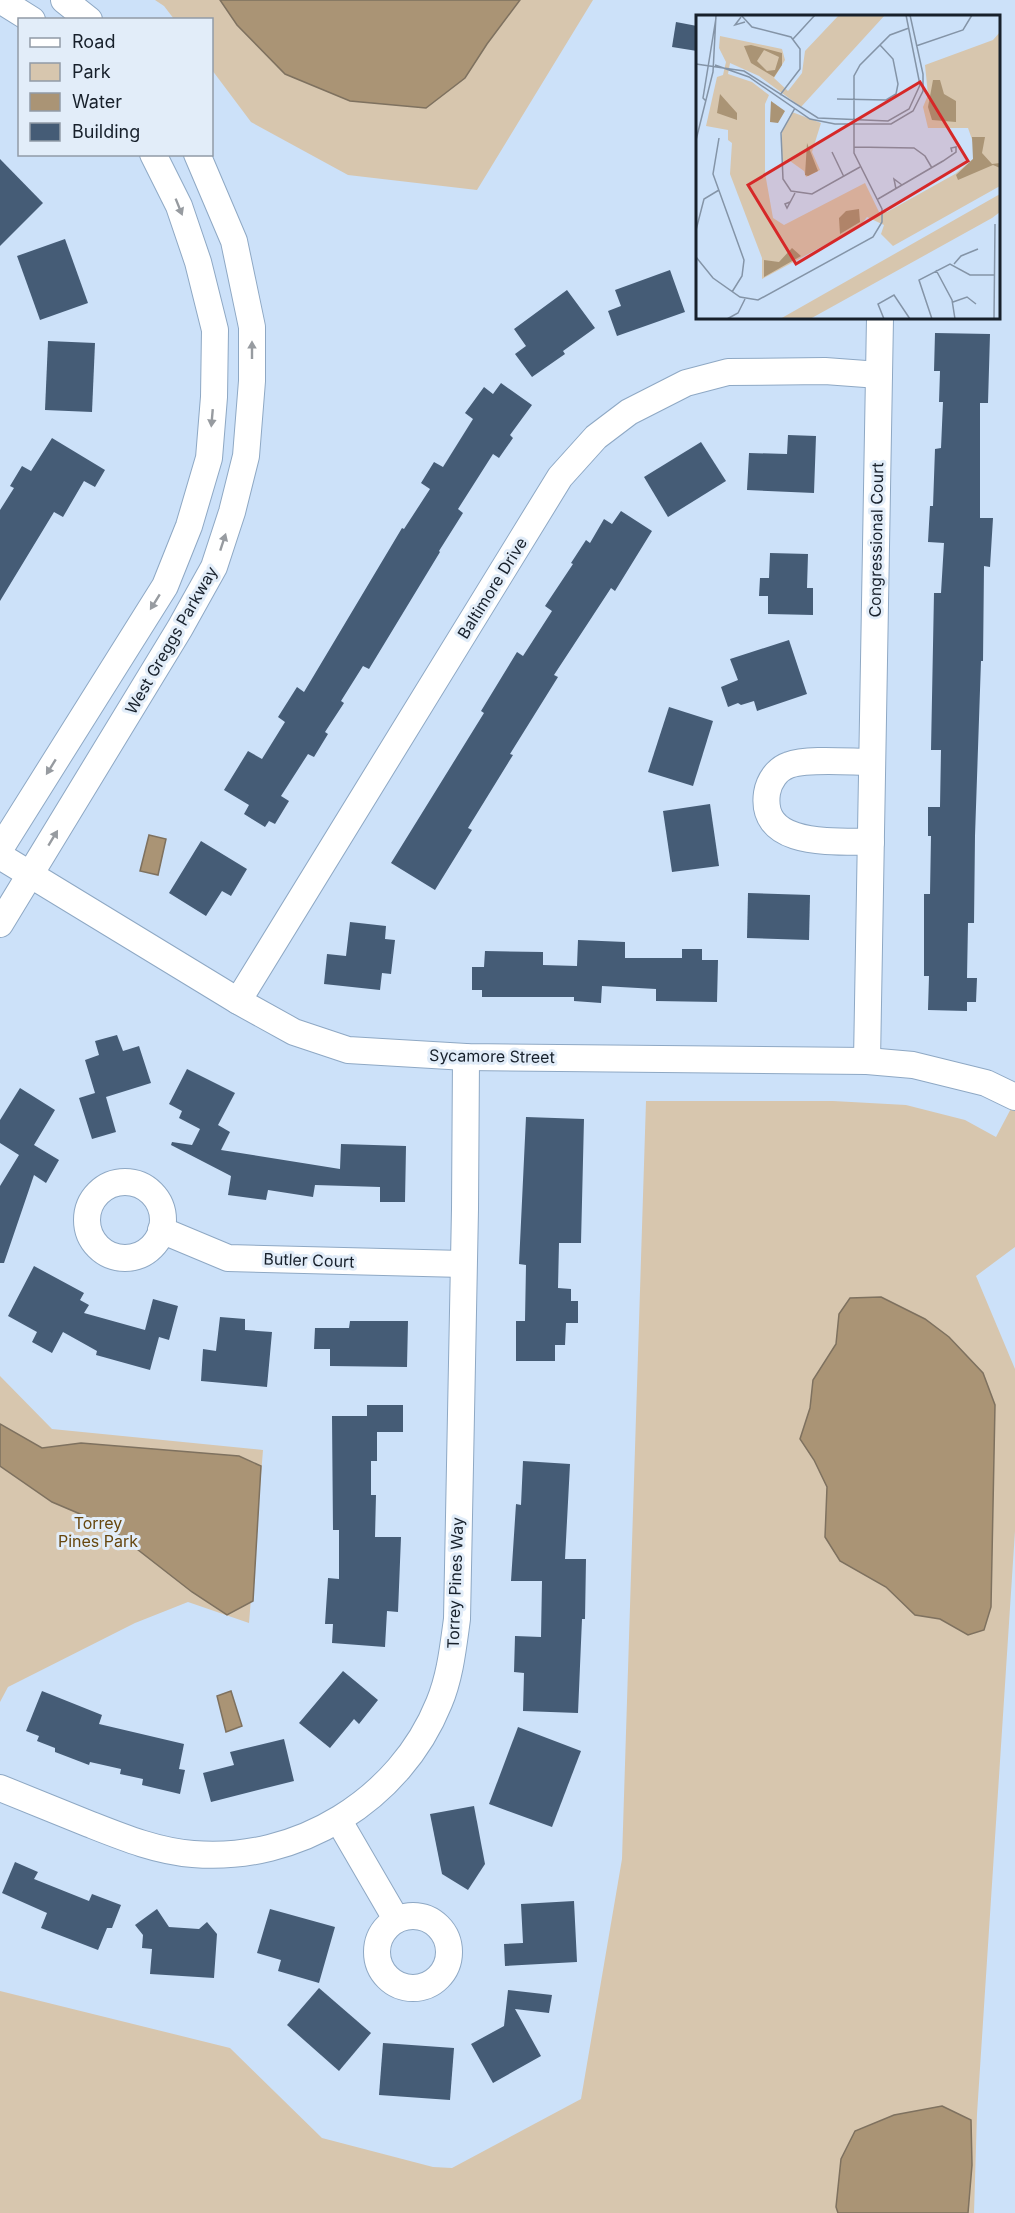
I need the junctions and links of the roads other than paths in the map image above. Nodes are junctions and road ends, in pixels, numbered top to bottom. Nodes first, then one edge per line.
1 (0, 0) edge
2 (64, 0) edge
3 (29, 18) edge
4 (86, 18) edge
5 (154, 156) edge
6 (198, 156) edge
7 (880, 320) edge
8 (879, 375) junction
9 (872, 762) junction
10 (871, 842) junction
11 (11, 861) edge
12 (0, 924) edge
13 (238, 1001) junction
14 (466, 1056) junction
15 (867, 1061) junction
16 (1015, 1096) edge
17 (161, 1230) dead end
18 (463, 1264) junction
19 (0, 1788) edge
20 (339, 1821) junction
21 (396, 1919) dead end

1 - 3 street
2 - 4 street
5 -> 11 street, West Greggs Parkway
11 -> 6 street, West Greggs Parkway
7 - 8 street, Congressional Court
8 - 9 street, Congressional Court
8 - 13 street, Baltimore Drive
9 - 10 street, Congressional Court
9 - 10 street
10 - 15 street, Congressional Court
11 - 12 street, West Greggs Parkway
11 - 13 street, Sycamore Street
13 - 14 street, Sycamore Street
14 - 15 street, Sycamore Street
14 - 18 street, Torrey Pines Way
15 - 16 street, Sycamore Street
17 - 18 street, Butler Court
18 - 20 street, Torrey Pines Way
19 - 20 street, Torrey Pines Way
20 - 21 street

